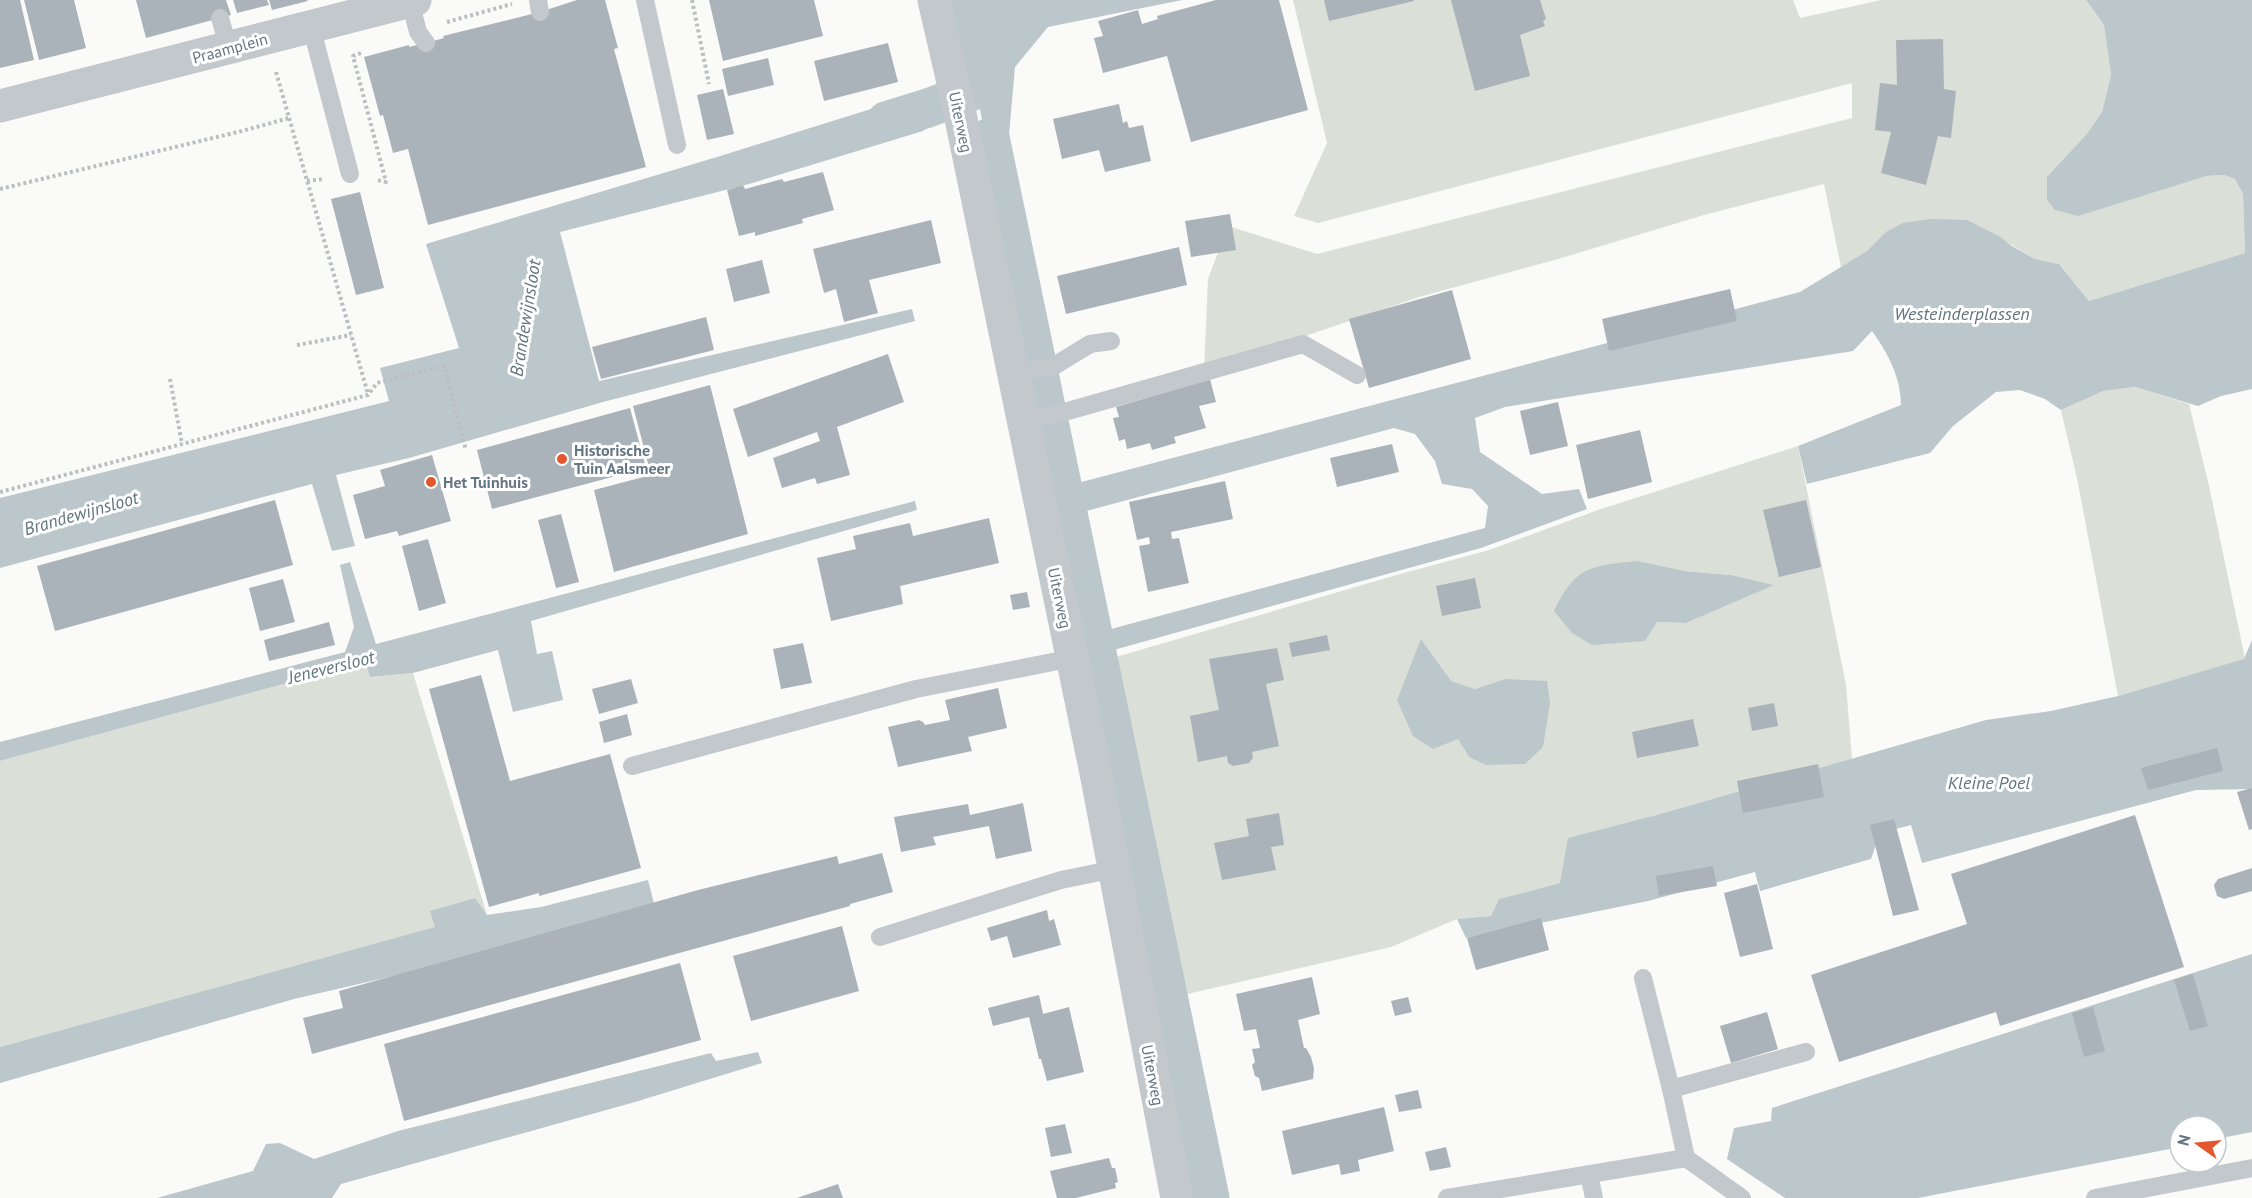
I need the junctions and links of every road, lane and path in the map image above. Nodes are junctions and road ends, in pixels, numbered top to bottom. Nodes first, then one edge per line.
1 (645, 0) edge
2 (692, 0) edge
3 (934, 0) edge
4 (513, 3) dead end
5 (417, 19) edge
6 (311, 26) junction
7 (364, 52) dead end
8 (275, 71) dead end
9 (709, 84) dead end
10 (0, 106) edge
11 (288, 118) junction
12 (677, 145) dead end
13 (350, 174) junction
14 (307, 182) junction
15 (0, 189) edge
16 (351, 335) junction
17 (1111, 341) dead end
18 (297, 345) dead end
19 (1022, 371) junction
20 (1357, 375) dead end
21 (170, 379) dead end
22 (368, 395) junction
23 (1030, 418) junction
24 (182, 444) junction
25 (466, 450) dead end
26 (0, 492) edge
27 (1072, 658) junction
28 (632, 766) dead end
29 (1115, 869) junction
30 (880, 937) dead end
31 (1643, 978) dead end
32 (1806, 1052) dead end
33 (1671, 1089) junction
34 (1686, 1158) junction
35 (2252, 1168) edge
36 (1589, 1174) junction
37 (1176, 1198) edge
38 (1447, 1198) edge
39 (1594, 1198) edge
40 (1742, 1198) edge
41 (2095, 1198) edge

1 - 12 lane
2 - 9 path
3 - 19 street, Uiterweg
4 - 5 path
5 - 6 street, Praamplein
6 - 10 street, Praamplein
6 - 13 lane
7 - 13 path
8 - 11 path
11 - 14 path
11 - 15 path
13 - 14 path
14 - 16 path
16 - 18 path
16 - 22 path
17 - 19 lane
19 - 23 street, Uiterweg
20 - 23 lane
21 - 24 path
22 - 24 path
22 - 25 path
23 - 27 street, Uiterweg
24 - 26 path
27 - 28 lane
27 - 29 street, Uiterweg
29 - 30 lane
29 - 37 street, Uiterweg
31 - 33 lane
32 - 33 lane
33 - 34 lane
34 - 36 lane
34 - 40 lane
35 - 41 lane
36 - 38 lane
36 - 39 lane

